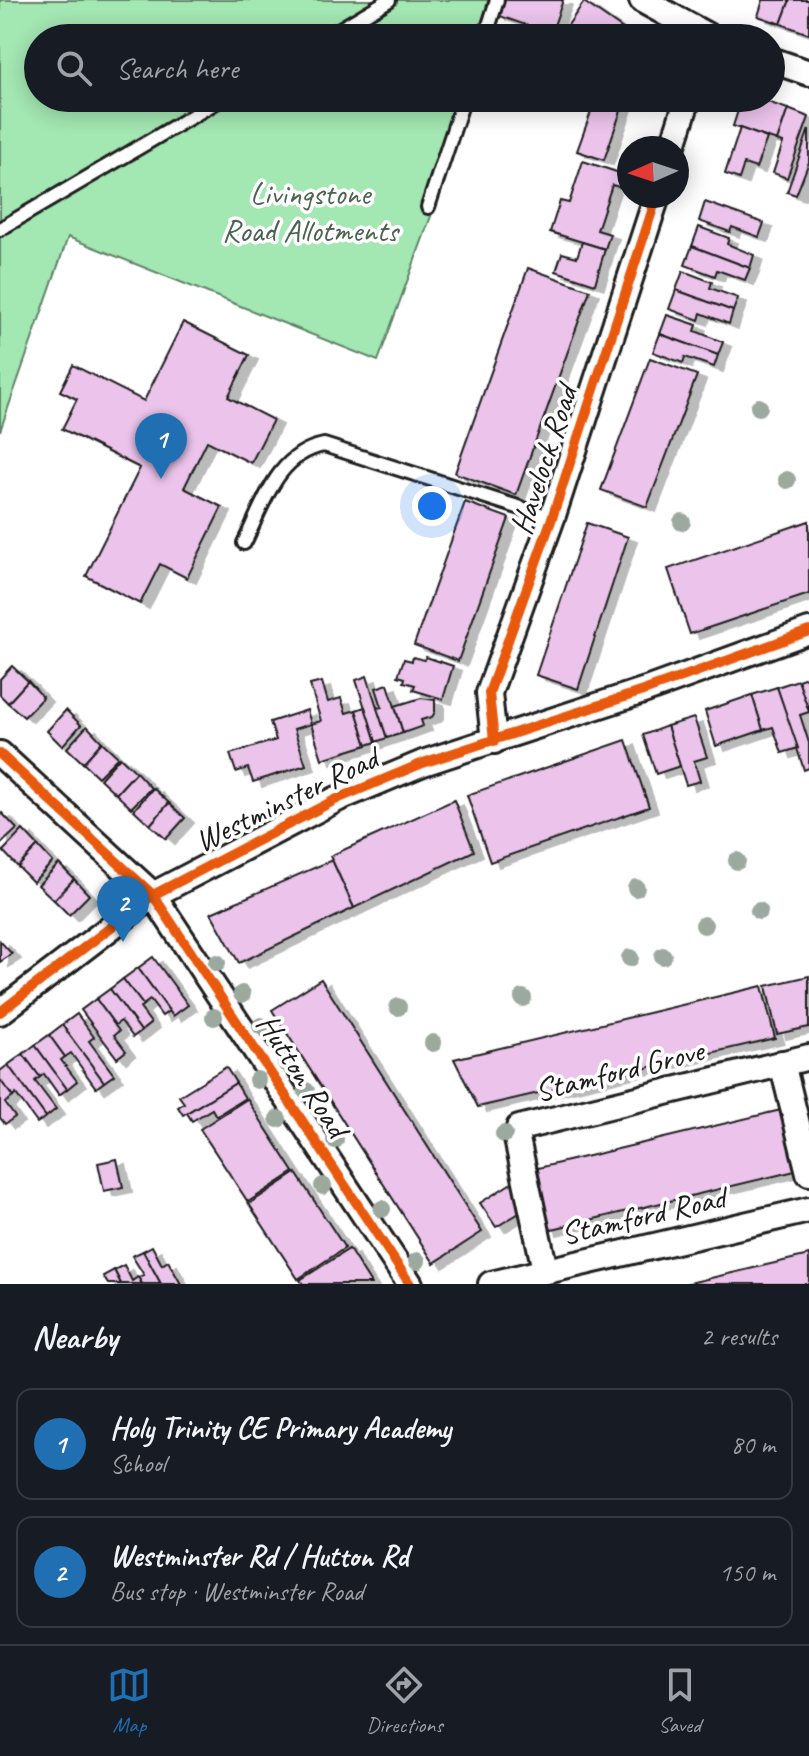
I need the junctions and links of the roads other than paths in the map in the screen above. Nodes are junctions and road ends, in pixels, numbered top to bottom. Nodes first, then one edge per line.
1 (389, 0) edge
2 (497, 0) edge
3 (642, 0) edge
4 (349, 24) edge
5 (489, 24) edge
6 (684, 24) edge
7 (785, 65) edge
8 (809, 73) edge
9 (199, 112) edge
10 (459, 112) edge
11 (684, 112) edge
12 (676, 136) edge
13 (428, 207) dead end
14 (653, 208) edge
15 (0, 229) edge
16 (552, 518) junction
17 (244, 543) dead end
18 (809, 631) edge
19 (494, 741) junction
20 (0, 754) edge
21 (153, 895) junction
22 (0, 1012) edge
23 (809, 1057) edge
24 (782, 1063) junction
25 (809, 1173) edge
26 (809, 1210) edge
27 (545, 1270) junction
28 (410, 1284) edge
29 (491, 1284) edge

1 - 4 lane
2 - 5 lane
3 - 6 street
7 - 8 street
9 - 15 lane
10 - 13 lane
11 - 12 street
14 - 16 street, Havelock Road
16 - 17 lane
16 - 19 street, Havelock Road
18 - 19 street, Westminster Road
19 - 21 street, Westminster Road
20 - 21 street, Hutton Road
21 - 22 street, Westminster Road
21 - 28 street, Hutton Road
23 - 24 street, Stamford Grove
24 - 25 street
24 - 27 street, Stamford Grove
26 - 27 street, Stamford Road
27 - 29 street, Stamford Road

